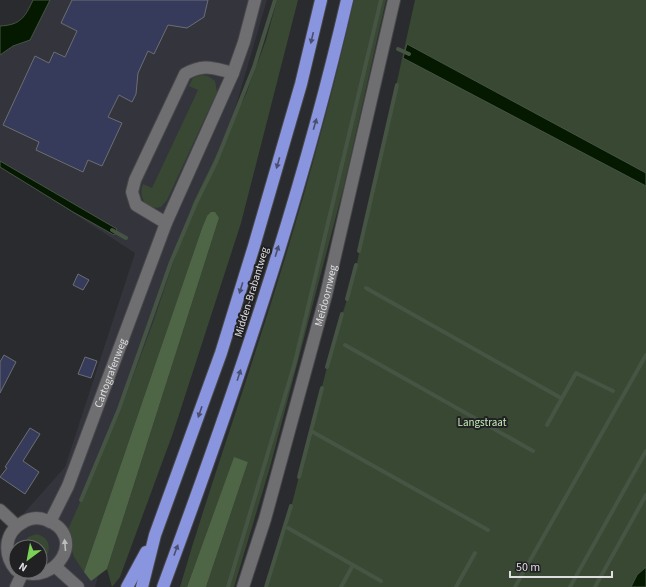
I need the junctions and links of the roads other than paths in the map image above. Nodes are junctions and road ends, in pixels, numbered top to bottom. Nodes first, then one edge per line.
1 (255, 0) edge
2 (321, 0) edge
3 (347, 0) edge
4 (394, 0) edge
5 (233, 73) junction
6 (166, 223) junction
7 (0, 510) edge
8 (50, 522) junction
9 (17, 526) junction
10 (155, 535) junction
11 (9, 539) edge
12 (8, 544) edge
13 (8, 554) edge
14 (58, 569) junction
15 (48, 575) edge
16 (78, 587) edge
17 (127, 587) edge
18 (142, 587) edge
19 (163, 587) edge
20 (243, 587) edge

1 - 5 street, Cartografenweg
2 -> 10 highway, Midden-Brabantweg
19 -> 3 highway, Midden-Brabantweg
4 - 20 street, Meidoornweg
5 - 6 street, Cartografenweg
5 - 6 street
6 - 8 street, Cartografenweg
7 - 9 street
8 - 9 street
14 -> 8 street
9 - 11 street
10 - 17 highway
10 - 18 highway
12 - 13 street
14 - 15 street
14 - 16 street

